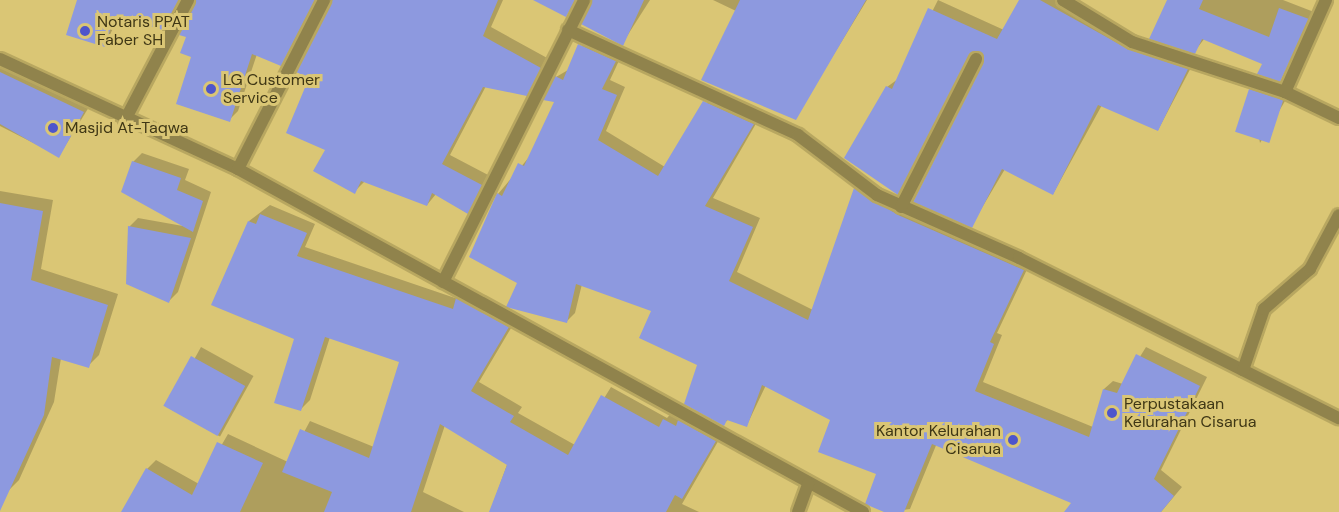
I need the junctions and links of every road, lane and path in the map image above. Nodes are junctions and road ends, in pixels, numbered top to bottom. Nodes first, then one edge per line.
1 (188, 0) edge
2 (324, 0) edge
3 (584, 0) edge
4 (1063, 0) edge
5 (1326, 0) edge
6 (568, 30) junction
7 (0, 59) edge
8 (976, 59) dead end
9 (1285, 92) junction
10 (1339, 118) edge
11 (125, 120) junction
12 (238, 169) junction
13 (901, 207) junction
14 (1339, 215) edge
15 (443, 282) junction
16 (1242, 369) junction
17 (1339, 418) edge
18 (808, 484) junction
19 (798, 512) edge
20 (862, 512) edge

1 - 11 street
2 - 12 street
3 - 6 street
4 - 9 street
5 - 9 street
6 - 13 street
6 - 15 street
7 - 11 street
8 - 13 street
9 - 10 street
11 - 12 street
12 - 15 street
13 - 16 street
14 - 16 street
15 - 18 street
16 - 17 street
18 - 19 street
18 - 20 street

